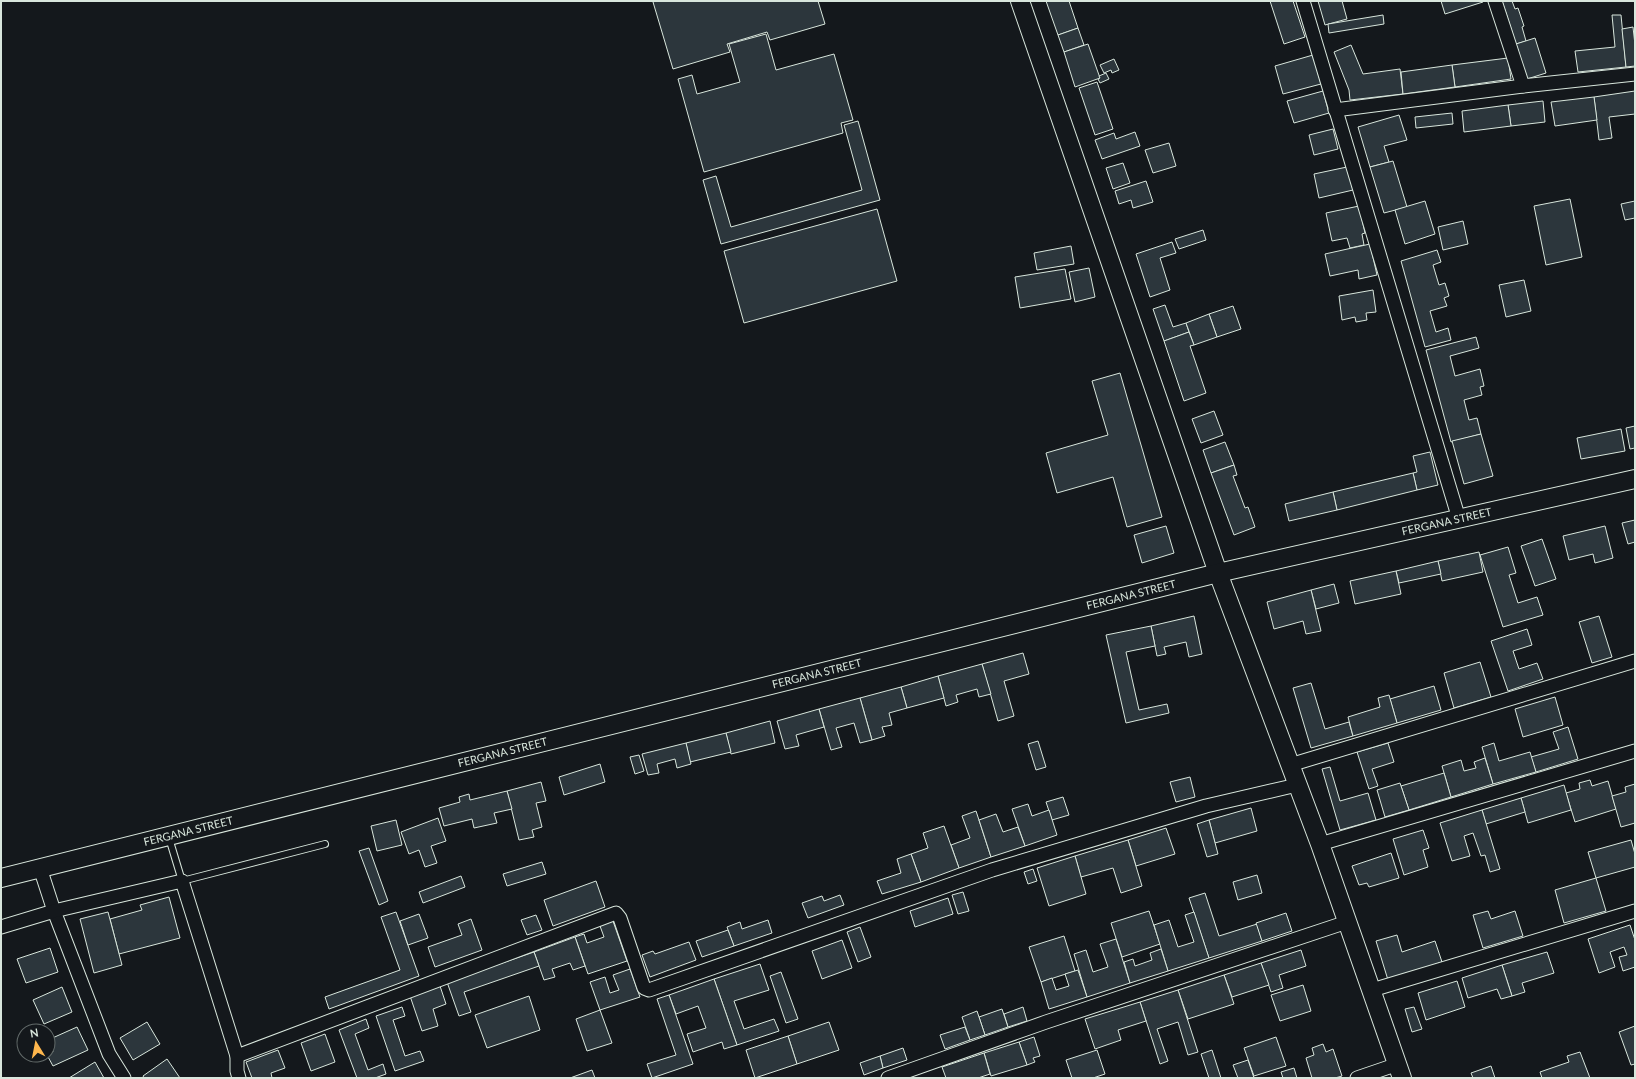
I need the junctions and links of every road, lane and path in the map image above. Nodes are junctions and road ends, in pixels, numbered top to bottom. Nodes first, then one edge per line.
1 (1020, 1) edge
2 (1303, 1) edge
3 (1495, 1) edge
4 (1635, 74) edge
5 (1523, 86) junction
6 (1335, 110) junction
7 (1635, 479) edge
8 (1459, 519) junction
9 (1218, 573) junction
10 (1635, 661) edge
11 (1635, 751) edge
12 (1290, 765) junction
13 (1297, 785) junction
14 (168, 836) junction
15 (325, 844) dead end
16 (1320, 844) junction
17 (40, 868) junction
18 (1, 878) edge
19 (182, 881) junction
20 (54, 911) junction
21 (1635, 911) edge
22 (1347, 922) junction
23 (1, 927) edge
24 (1372, 990) junction
25 (237, 1056) junction
26 (1400, 1071) edge
27 (124, 1078) edge
28 (239, 1078) edge
29 (888, 1078) edge
30 (1357, 1078) edge

1 - 9 street
2 - 6 street
3 - 5 street
4 - 5 street
5 - 6 street
6 - 8 street
7 - 8 street, FERGANA STREET
8 - 9 street, FERGANA STREET
9 - 12 street
9 - 14 street, FERGANA STREET
10 - 12 street
11 - 16 street
12 - 13 street
13 - 16 street
13 - 25 street
14 - 17 street, FERGANA STREET
14 - 19 lane
15 - 19 lane
16 - 22 street
17 - 18 street, FERGANA STREET
17 - 20 street
19 - 20 street
19 - 25 street
20 - 23 street
20 - 27 street
21 - 24 street
22 - 24 street
22 - 29 street
24 - 26 street
25 - 28 street
26 - 30 street

